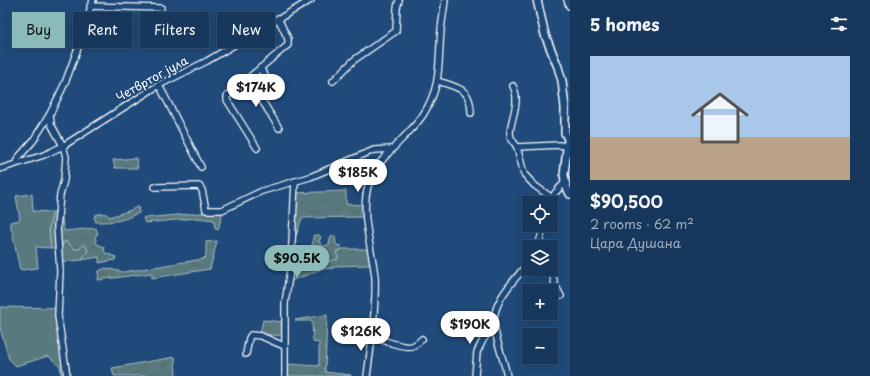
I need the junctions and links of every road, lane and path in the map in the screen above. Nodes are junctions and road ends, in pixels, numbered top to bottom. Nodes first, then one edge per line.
1 (311, 0) edge
2 (398, 0) edge
3 (445, 0) edge
4 (537, 0) edge
5 (92, 3) edge
6 (161, 8) dead end
7 (278, 18) junction
8 (260, 68) junction
9 (248, 78) junction
10 (333, 81) dead end
11 (438, 81) junction
12 (159, 85) junction
13 (513, 86) dead end
14 (278, 94) dead end
15 (471, 113) dead end
16 (50, 114) junction
17 (279, 128) dead end
18 (569, 142) edge
19 (63, 146) junction
20 (517, 147) junction
21 (257, 148) dead end
22 (393, 149) junction
23 (16, 163) junction
24 (201, 167) dead end
25 (0, 169) edge
26 (295, 181) junction
27 (565, 182) junction
28 (155, 187) dead end
29 (570, 194) edge
30 (546, 196) edge
31 (554, 196) edge
32 (522, 271) edge
33 (553, 276) edge
34 (561, 296) dead end
35 (494, 325) junction
36 (374, 334) junction
37 (422, 339) dead end
38 (284, 346) junction
39 (246, 354) dead end
40 (67, 376) edge
41 (285, 376) edge
42 (367, 376) edge
43 (475, 376) edge
44 (507, 376) edge

1 - 7 street, Четвртог јула
2 - 10 street
3 - 11 street
4 - 18 street
5 - 6 street
5 - 16 street
7 - 8 street
7 - 12 street, Четвртог јула
8 - 9 street
8 - 14 street
9 - 17 street
9 - 21 street
11 - 15 street
11 - 22 street
12 - 19 street, Четвртог јула
12 - 24 street
13 - 20 street
16 - 19 street
16 - 23 street
18 - 20 street
18 - 27 street
19 - 23 street, Четвртог јула
19 - 40 street
20 - 30 street
22 - 26 street
22 - 36 street
23 - 25 street, Четвртог јула
26 - 28 street
26 - 38 street
27 - 29 street
27 - 31 street
32 - 35 street
33 - 34 street
35 - 43 street
35 - 44 street
36 - 37 street
36 - 42 street
38 - 39 street
38 - 41 street

